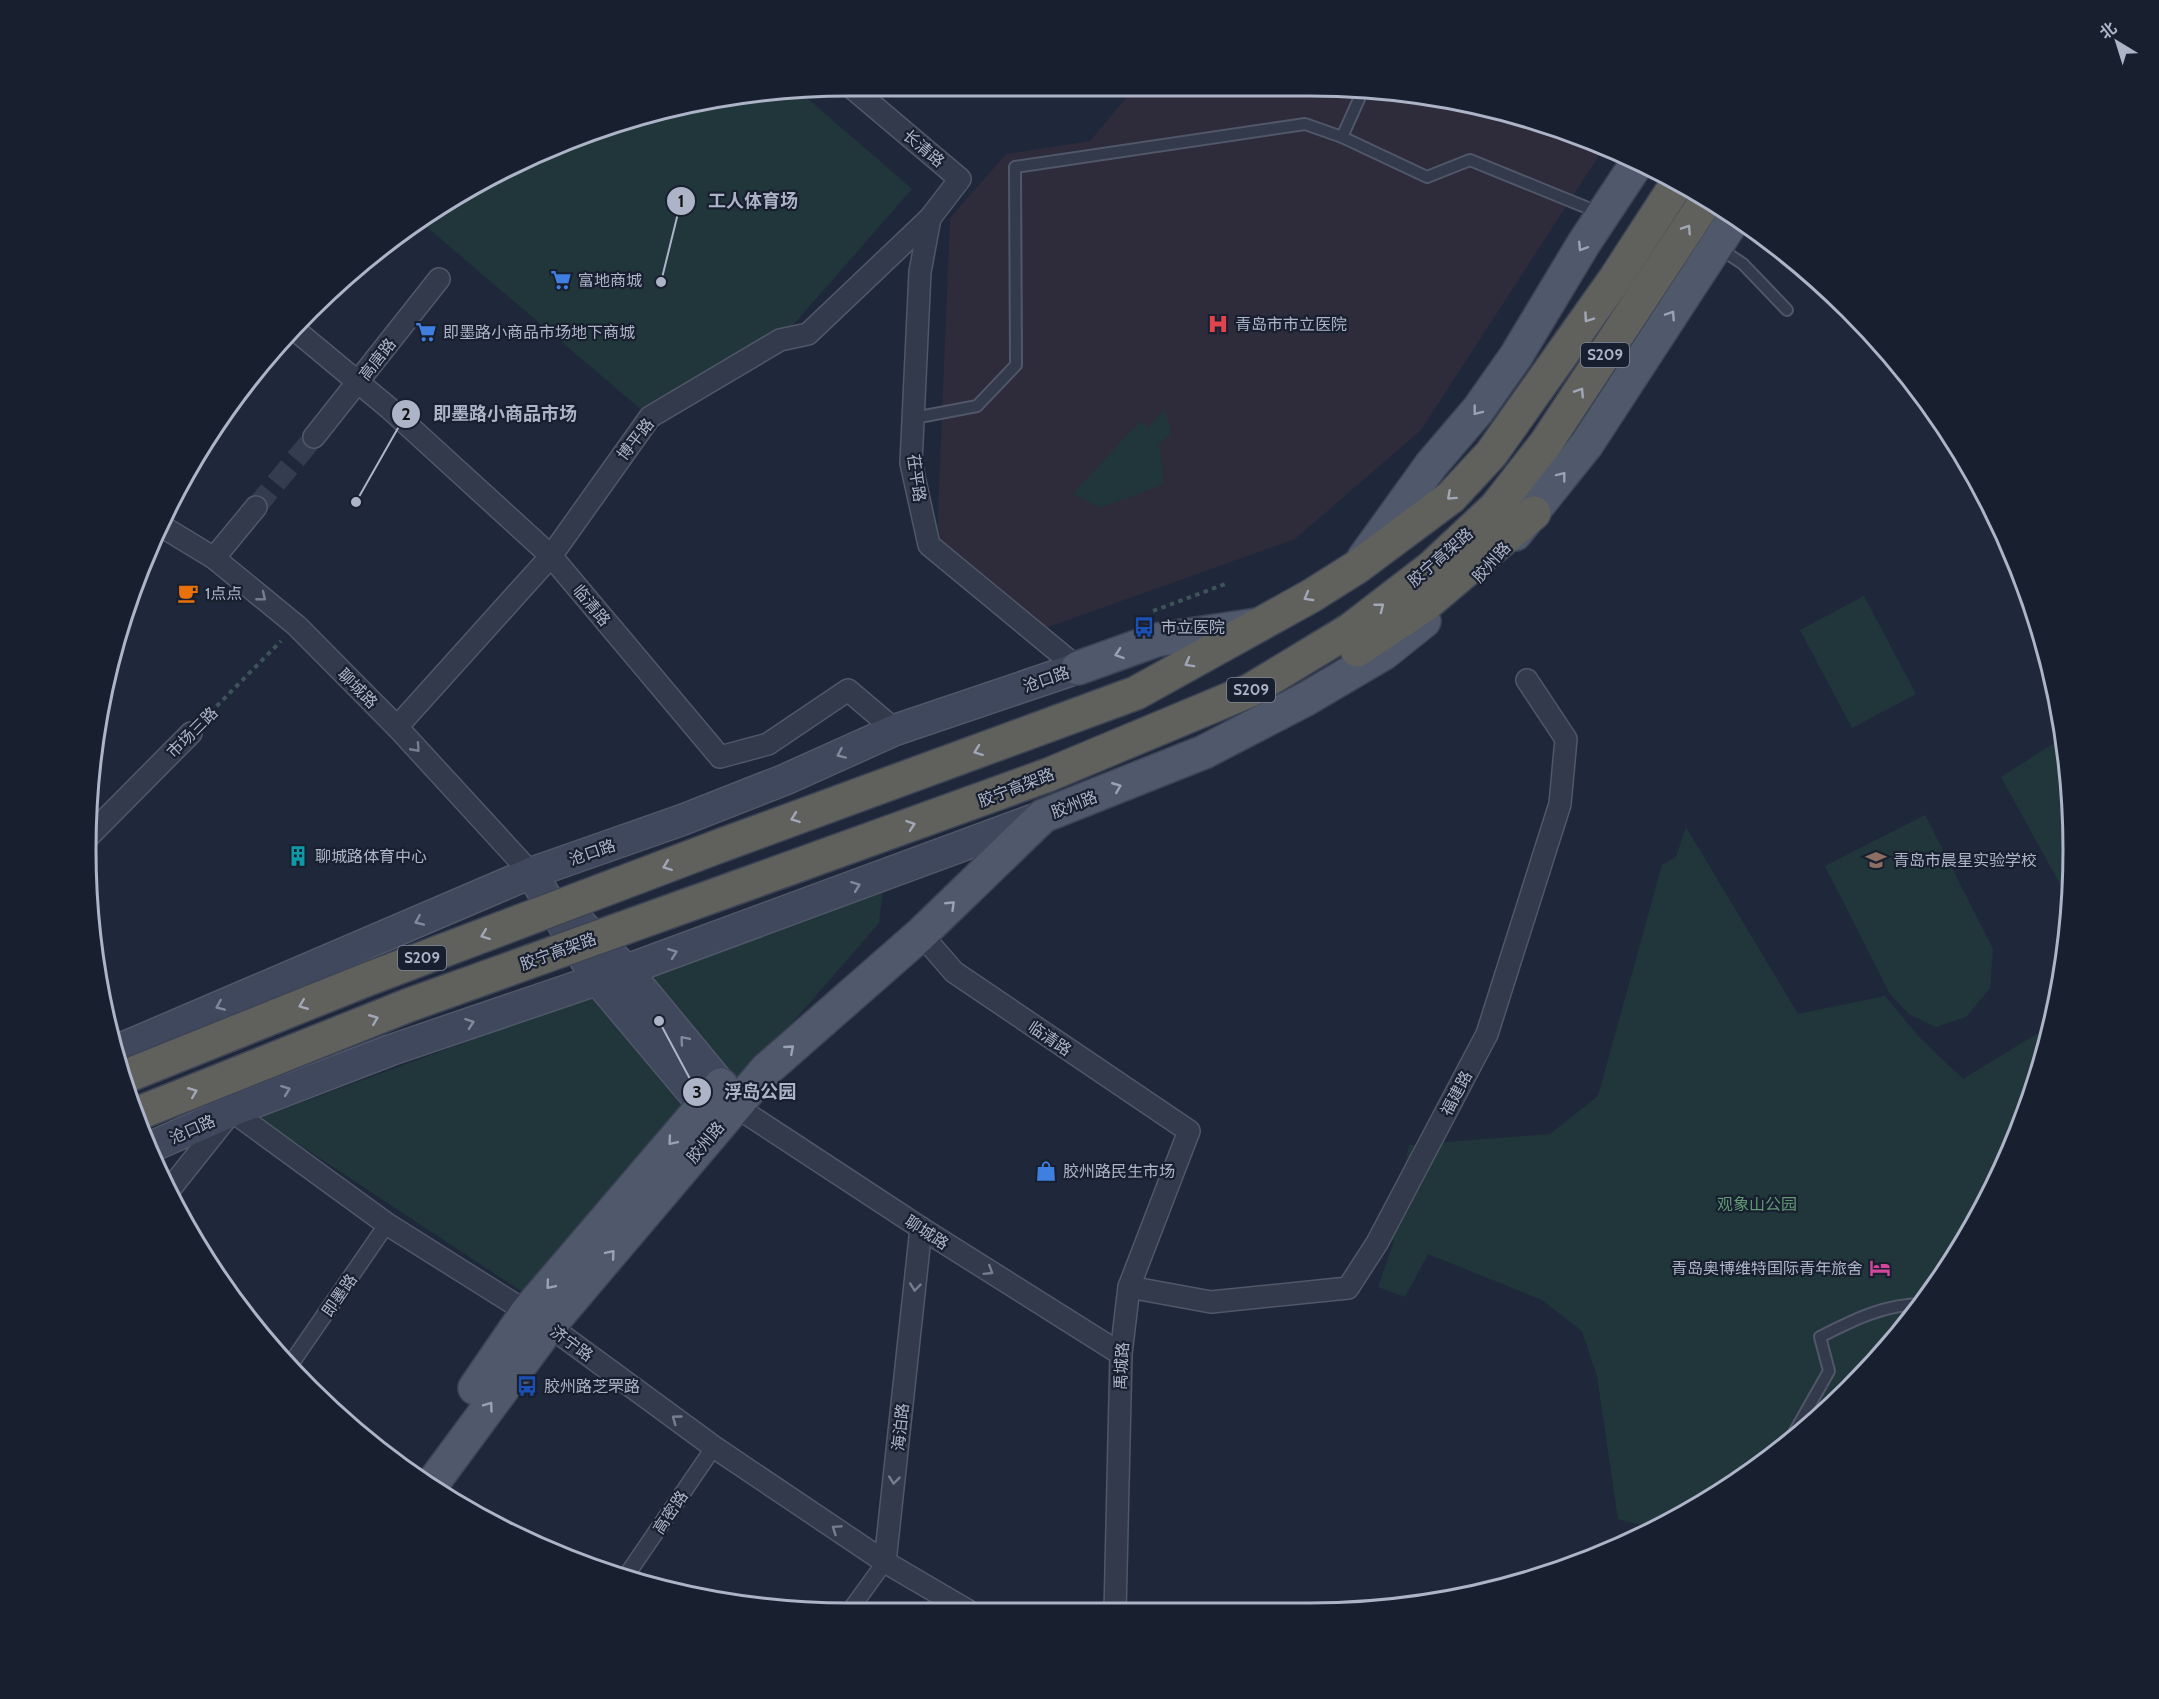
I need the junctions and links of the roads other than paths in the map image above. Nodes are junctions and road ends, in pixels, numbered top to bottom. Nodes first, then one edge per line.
1 (862, 96) edge
2 (1359, 98) edge
3 (1342, 137) junction
4 (1633, 169) edge
5 (1673, 190) edge
6 (1702, 207) edge
7 (1603, 214) junction
8 (930, 218) junction
9 (1730, 225) edge
10 (1716, 246) junction
11 (439, 279) dead end
12 (1787, 310) dead end
13 (301, 334) edge
14 (359, 383) junction
15 (914, 418) junction
16 (314, 437) tunnel mouth
17 (256, 507) tunnel mouth
18 (1534, 513) junction
19 (168, 530) edge
20 (551, 556) junction
21 (214, 558) junction
22 (1357, 567) junction
23 (1258, 624) junction
24 (1078, 668) junction
25 (1527, 680) dead end
26 (396, 727) junction
27 (895, 730) junction
28 (191, 733) road end
29 (1048, 775) junction
30 (1042, 816) junction
31 (97, 828) edge
32 (531, 873) junction
33 (921, 934) junction
34 (626, 970) junction
35 (598, 980) junction
36 (123, 1048) edge
37 (131, 1074) edge
38 (720, 1099) junction
39 (143, 1111) edge
40 (232, 1111) junction
41 (1189, 1131) joint
42 (156, 1145) edge
43 (174, 1184) edge
44 (387, 1224) junction
45 (921, 1228) junction
46 (1129, 1287) junction
47 (1910, 1304) edge
48 (538, 1319) junction
49 (1121, 1354) junction
50 (295, 1358) edge
51 (1801, 1420) edge
52 (714, 1447) junction
53 (418, 1466) edge
54 (435, 1479) edge
55 (885, 1562) junction
56 (630, 1570) edge
57 (855, 1603) edge
58 (955, 1603) edge
59 (1115, 1603) edge

1 - 8 street, 长清路
2 - 3 lane
3 - 7 lane
3 - 15 lane
4 - 7 main road
5 -> 22 highway, S209
29 -> 6 highway, 胶宁高架路 / S209
7 -> 22 main road
8 - 15 street, 茌平路
8 - 20 street, 博平路
9 - 10 main road, 胶州路
10 - 12 lane
18 -> 10 main road, 胶州路
11 - 14 street, 高唐路
13 - 14 street, 临清路
14 - 16 street, 高唐路
14 - 20 street, 临清路
15 - 24 street, 茌平路
17 - 21 street
18 - 29 highway
30 -> 18 main road, 胶州路
19 - 21 street, 聊城路
20 - 26 street, 博平路
20 - 27 street, 临清路
21 -> 26 street, 聊城路
22 -> 23 highway, S209
23 -> 24 main road
23 -> 37 highway, S209, bridge
24 - 27 main road, 沧口路
25 - 46 street, 福建路
26 -> 32 street, 聊城路
27 -> 32 main road, 沧口路
28 - 31 street, 市场三路
39 -> 29 highway, 胶宁高架路 / S209, bridge
33 -> 30 main road, 胶州路
34 -> 30 main road, 沧口路
32 - 34 main road, 聊城路
32 - 35 main road, 聊城路
32 -> 36 main road, 沧口路
38 -> 33 main road, 胶州路
33 - 41 street, 临清路
34 - 35 main road, 沧口路
38 -> 34 main road, 聊城路
35 - 38 main road, 聊城路
40 -> 35 main road, 沧口路
38 - 45 street, 聊城路
38 - 48 main road, 胶州路
40 - 42 main road, 沧口路
40 - 43 street
40 - 44 street, 济宁路
41 - 46 street, 禹城路
44 - 48 street, 济宁路
44 - 50 street, 即墨路
45 -> 49 street, 聊城路
45 -> 55 street, 海泊路
46 - 49 street, 禹城路
47 - 51 lane
52 -> 48 street, 济宁路
48 - 53 main road, 胶州路
54 -> 48 main road, 胶州路
49 - 59 street, 禹城路
55 -> 52 street, 济宁路
52 - 56 street, 高密路
55 - 57 street, 海泊路
55 - 58 street, 济宁路

